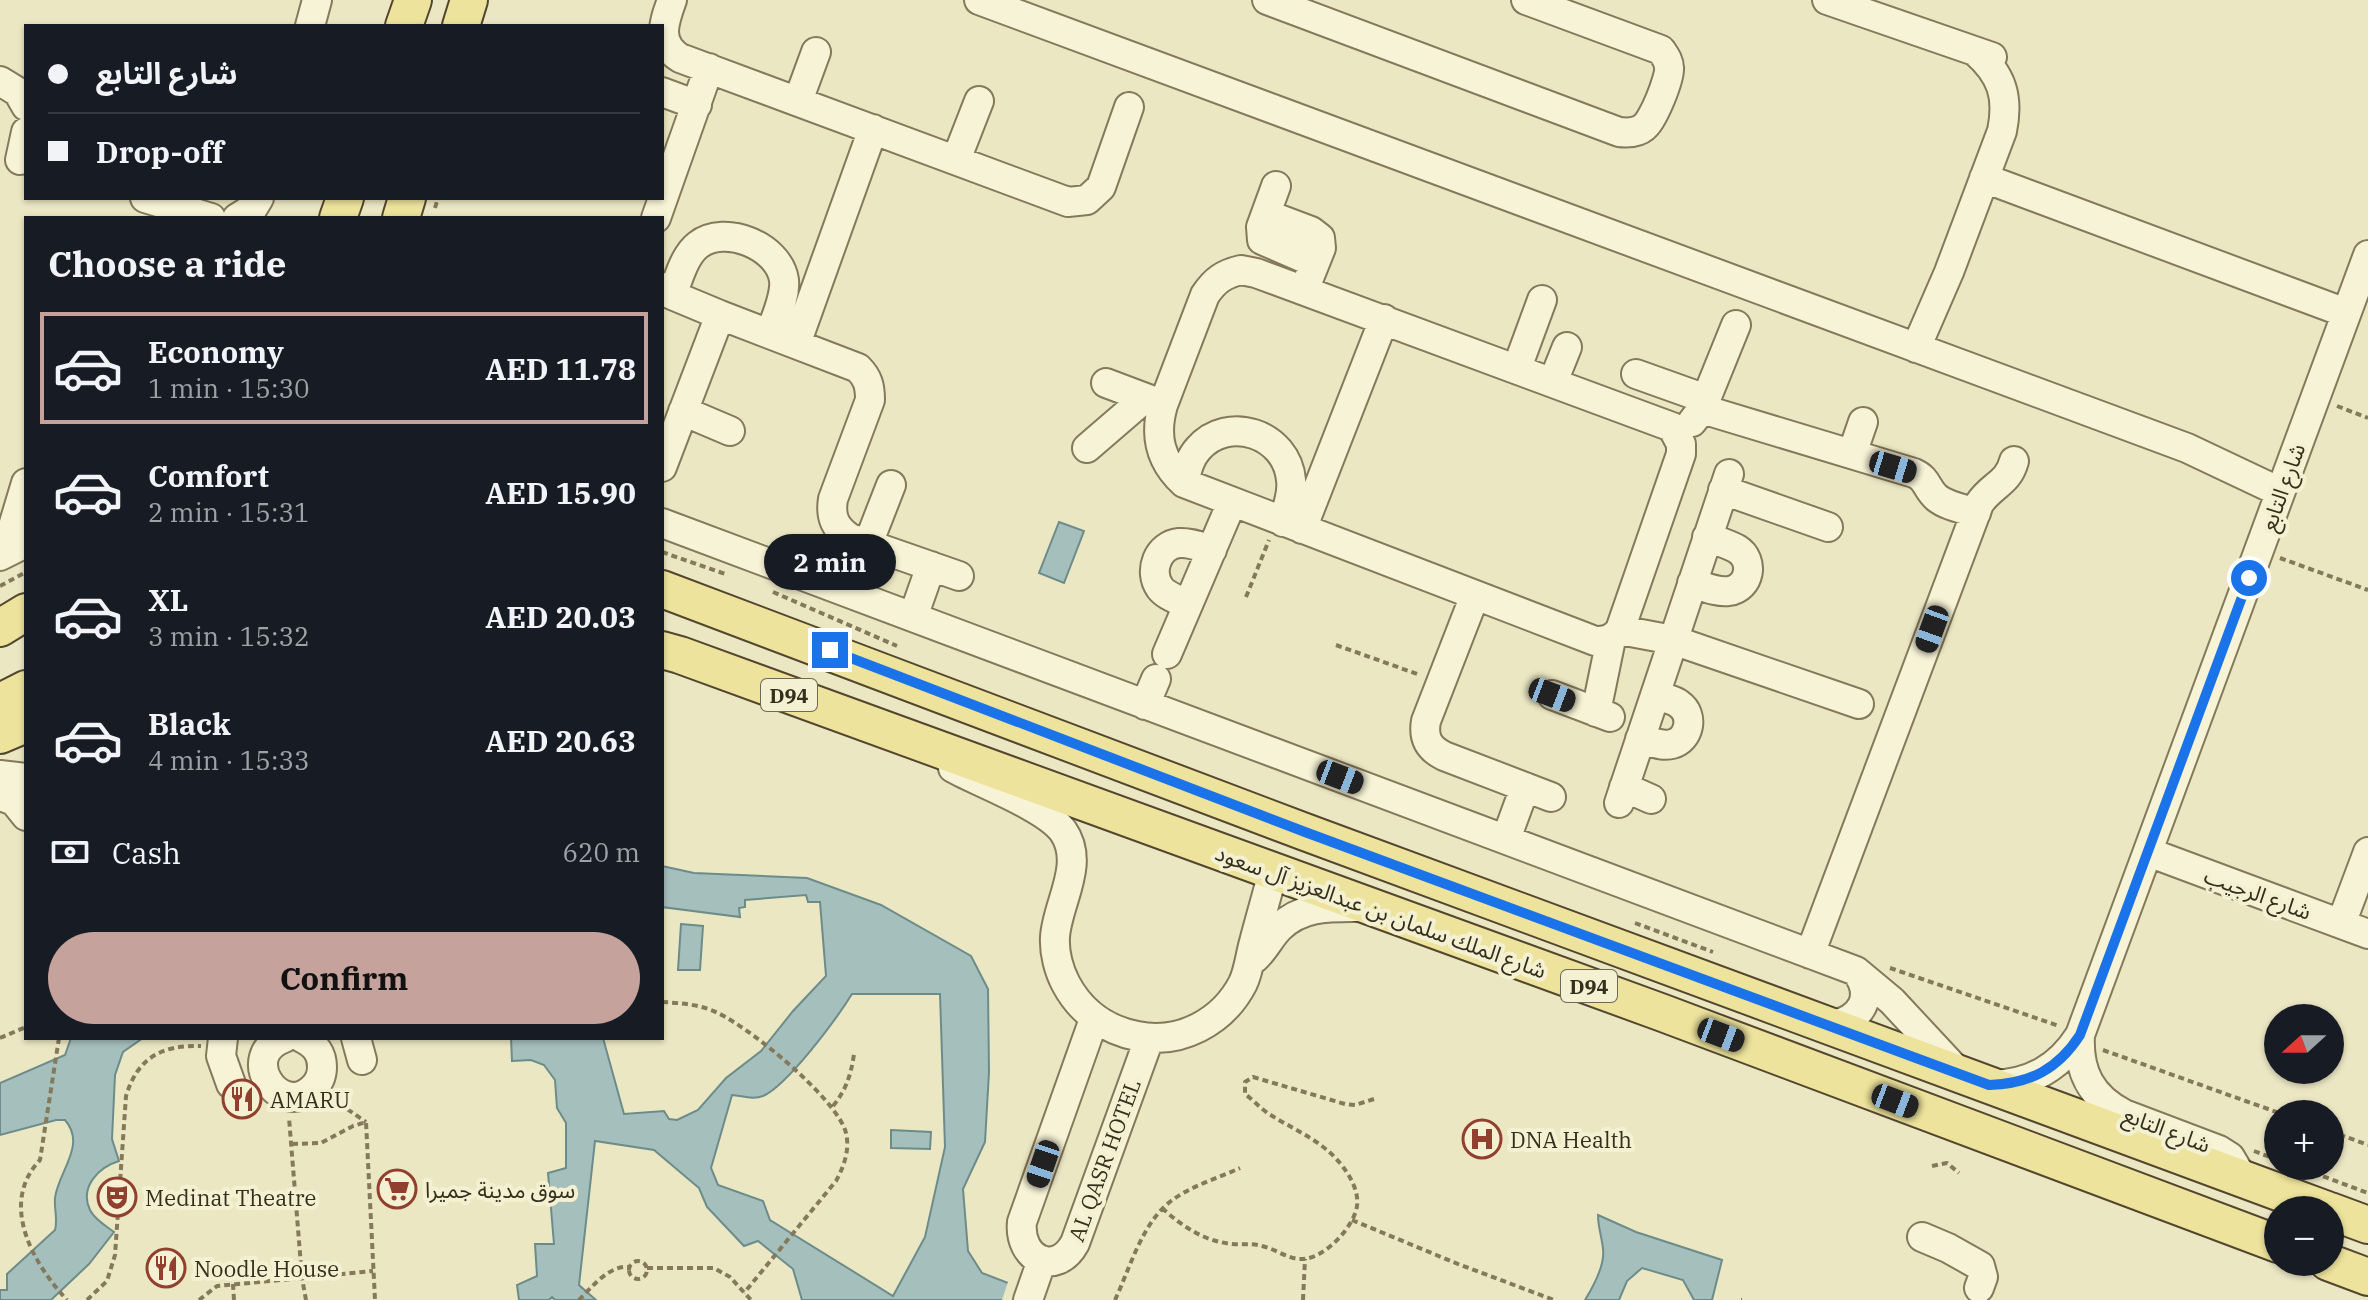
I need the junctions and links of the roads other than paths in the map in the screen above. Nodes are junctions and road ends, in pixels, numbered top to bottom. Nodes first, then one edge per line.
1 (317, 0) edge
2 (413, 0) edge
3 (469, 0) edge
4 (672, 0) edge
5 (979, 0) edge
6 (1267, 0) edge
7 (1526, 0) edge
8 (1827, 0) edge
9 (311, 24) edge
10 (405, 24) edge
11 (462, 24) edge
12 (664, 25) edge
13 (816, 52) dead end
14 (665, 57) edge
15 (709, 68) junction
16 (664, 93) edge
17 (798, 101) junction
18 (979, 101) dead end
19 (697, 105) junction
20 (1129, 107) dead end
21 (873, 129) junction
22 (24, 137) edge
23 (15, 159) edge
24 (956, 160) junction
25 (1984, 178) junction
26 (1276, 186) dead end
27 (664, 196) edge
28 (152, 200) edge
29 (258, 200) edge
30 (204, 216) edge
31 (240, 216) edge
32 (2368, 255) edge
33 (1305, 290) junction
34 (667, 291) edge
35 (1542, 300) dead end
36 (1354, 307) junction
37 (2346, 313) junction
38 (720, 315) junction
39 (1736, 325) dead end
40 (783, 339) junction
41 (1567, 347) dead end
42 (1924, 351) junction
43 (1517, 368) junction
44 (1636, 374) dead end
45 (1553, 382) junction
46 (1106, 383) dead end
47 (1145, 393) junction
48 (1704, 404) junction
49 (683, 411) junction
50 (1863, 422) dead end
51 (729, 434) dead end
52 (1678, 434) junction
53 (1087, 448) dead end
54 (1852, 454) junction
55 (2014, 461) dead end
56 (664, 462) edge
57 (1184, 483) junction
58 (2283, 484) junction
59 (891, 485) dead end
60 (24, 492) edge
61 (1232, 502) junction
62 (1976, 513) junction
63 (664, 524) edge
64 (1287, 524) junction
65 (1828, 527) dead end
66 (1707, 537) junction
67 (13, 539) edge
68 (868, 544) junction
69 (1212, 550) junction
70 (931, 566) junction
71 (959, 576) dead end
72 (664, 582) edge
73 (1692, 583) junction
74 (664, 590) edge
75 (1475, 595) junction
76 (664, 604) edge
77 (1188, 605) junction
78 (24, 613) edge
79 (913, 617) junction
80 (0, 628) edge
81 (24, 633) edge
82 (783, 633) junction
83 (1616, 634) junction
84 (1673, 640) junction
85 (0, 645) edge
86 (668, 656) edge
87 (1156, 679) junction
88 (24, 690) edge
89 (1552, 695) dead end
90 (1655, 695) junction
91 (0, 702) edge
92 (1859, 704) dead end
93 (24, 725) edge
94 (0, 735) edge
95 (897, 735) junction
96 (1640, 739) junction
97 (0, 775) edge
98 (24, 778) edge
99 (0, 796) edge
100 (1218, 797) junction
101 (1651, 799) dead end
102 (24, 814) edge
103 (1506, 839) junction
104 (2148, 852) junction
105 (2368, 852) edge
106 (1273, 872) junction
107 (1371, 907) junction
108 (2341, 924) junction
109 (2368, 934) edge
110 (1810, 954) junction
111 (1251, 960) junction
112 (1856, 971) junction
113 (1094, 1019) junction
114 (1833, 1025) junction
115 (2080, 1035) junction
116 (1149, 1039) junction
117 (223, 1040) edge
118 (274, 1040) edge
119 (306, 1040) edge
120 (228, 1078) road end
121 (1975, 1079) junction
122 (2246, 1164) junction
123 (2302, 1196) edge
124 (2344, 1217) edge
125 (2368, 1225) edge
126 (1922, 1237) dead end
127 (2264, 1239) edge
128 (1035, 1279) edge
129 (1979, 1288) dead end

1 - 9 street
2 - 10 main road
3 - 11 main road
4 - 12 street
5 - 42 street
6 - 7 street
8 - 25 street
13 - 17 street
14 - 15 street
15 - 17 street
15 - 19 street
16 - 19 street
17 - 21 street
18 - 24 street
19 - 27 street
20 - 24 street
21 - 24 street
21 - 40 street
22 - 23 street
25 - 37 street
25 - 42 street
26 - 33 street
28 - 30 street
29 - 31 street
32 - 37 street, شارع التابع
33 - 36 street
33 - 47 street
34 - 38 street
34 - 40 street
35 - 43 street
36 - 43 street
36 - 64 street
37 - 58 street, شارع التابع
38 - 40 street
38 - 49 street
39 - 48 street
40 - 68 street
41 - 45 street
42 - 58 street
43 - 45 street
44 - 48 street
45 - 52 street
46 - 47 street
47 - 53 street
47 - 57 street
48 - 52 street
48 - 54 street
49 - 51 street
49 - 56 street
50 - 54 street
52 - 83 street
54 - 62 street
55 - 62 street
57 - 61 street
57 - 64 street
58 - 104 street, شارع التابع
59 - 68 street
60 - 67 street
61 - 64 street
61 - 69 street
62 - 110 street
63 - 79 street
64 - 75 street
65 - 66 street
66 - 73 street
66 - 73 street
68 - 70 street
69 - 77 street
69 - 77 street
70 - 71 street
70 - 79 street
72 - 82 main road
73 - 84 street
74 - 82 main road, D94
75 - 83 street
75 - 103 street
76 - 82 main road
77 - 87 street
78 - 80 main road
79 - 87 street
81 - 85 main road
82 - 100 main road, D94
83 - 84 street
83 - 89 street
84 - 90 street
84 - 92 street
86 - 95 main road, شارع الملك سلمان بن عبدالعزيز آل سعود / D94
87 - 103 street
88 - 91 main road
90 - 96 street
90 - 96 street
93 - 94 main road
95 - 106 main road, شارع الملك سلمان بن عبدالعزيز آل سعود / D94
95 - 113 street
96 - 101 street
97 - 98 street
99 - 102 street
100 - 106 main road
100 - 114 main road, D94
103 - 110 street
104 - 108 street, شارع الرجيب
104 - 115 street, شارع التابع
105 - 108 street
106 - 107 main road, شارع الملك سلمان بن عبدالعزيز آل سعود / D94
106 - 111 street
107 - 111 street
107 - 127 main road, شارع الملك سلمان بن عبدالعزيز آل سعود / D94
108 - 109 street, شارع الرجيب
110 - 112 street
111 - 116 street
112 - 114 street
112 - 121 street
113 - 116 street
113 - 128 street, AL QASR HOTEL
114 - 121 main road, D94
115 - 121 street, شارع التابع
115 - 122 street, شارع التابع
116 - 128 street, AL QASR HOTEL
117 - 120 street
118 - 119 street
121 - 122 main road, D94
122 - 123 main road, D94
124 - 125 main road, D94
126 - 129 street

